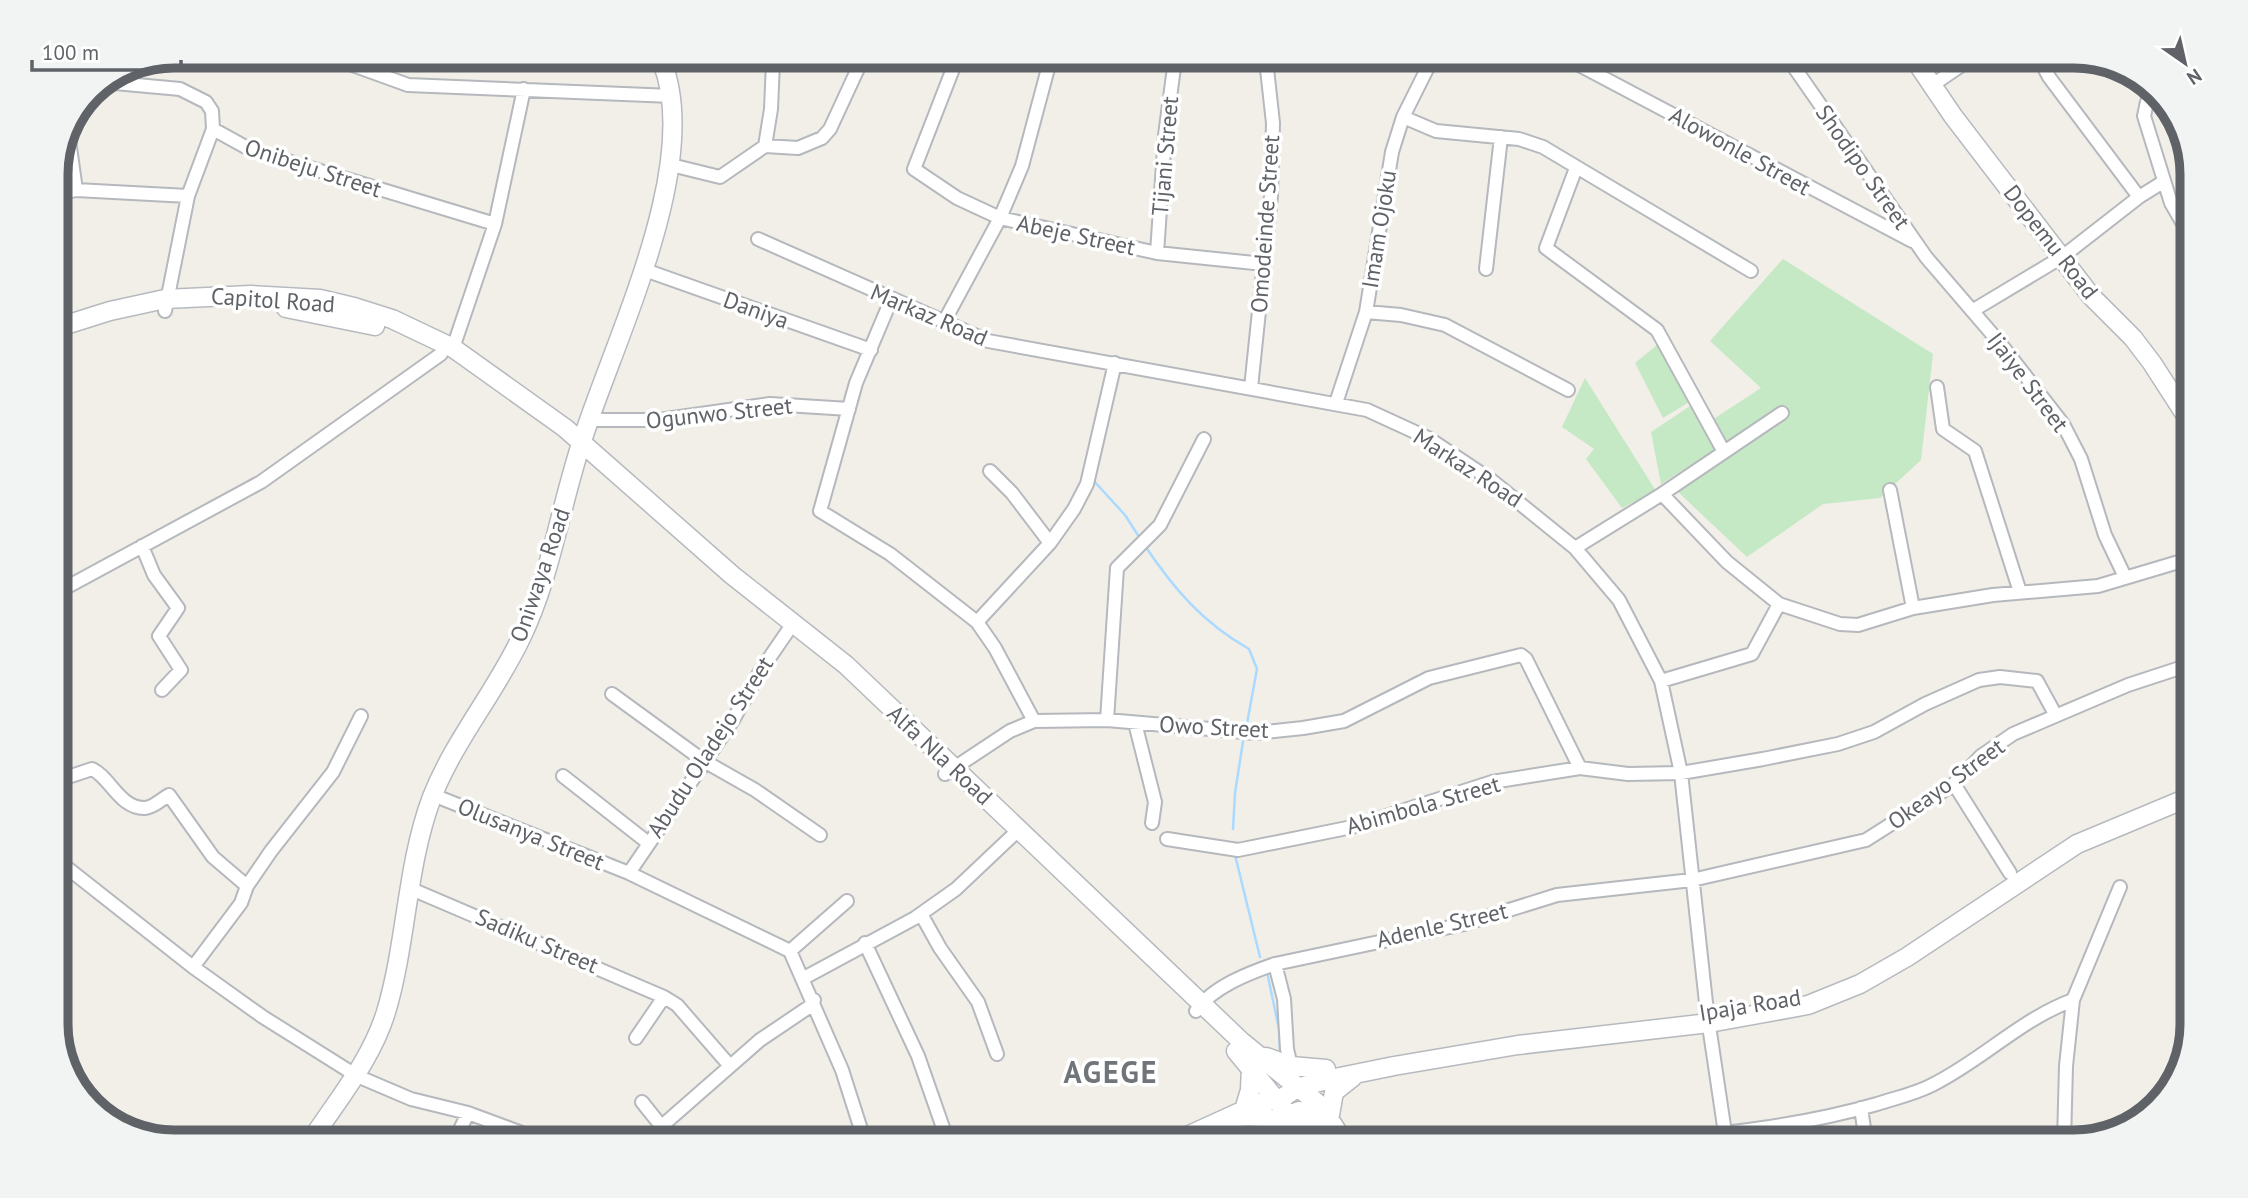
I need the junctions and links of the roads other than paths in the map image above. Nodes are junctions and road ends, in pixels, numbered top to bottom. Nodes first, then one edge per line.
1 (361, 68) edge
2 (664, 68) edge
3 (773, 68) edge
4 (858, 68) edge
5 (953, 68) edge
6 (1048, 68) edge
7 (1174, 68) edge
8 (1267, 68) edge
9 (1428, 68) edge
10 (1585, 68) edge
11 (1795, 68) edge
12 (1920, 68) edge
13 (1958, 68) edge
14 (2044, 68) edge
15 (123, 81) edge
16 (1931, 86) junction
17 (523, 89) junction
18 (672, 96) junction
19 (2149, 100) edge
20 (1403, 117) junction
21 (213, 129) junction
22 (1501, 137) junction
23 (765, 146) junction
24 (71, 153) edge
25 (671, 165) junction
26 (1576, 168) junction
27 (2163, 183) junction
28 (76, 190) junction
29 (68, 192) edge
30 (188, 197) junction
31 (2139, 197) junction
32 (2180, 216) edge
33 (1000, 218) junction
34 (495, 224) junction
35 (758, 239) dead end
36 (1916, 243) junction
37 (1157, 253) junction
38 (2062, 257) junction
39 (1264, 264) junction
40 (1486, 268) dead end
41 (642, 269) junction
42 (1751, 271) dead end
43 (891, 300) junction
44 (165, 304) junction
45 (1972, 311) junction
46 (1366, 312) junction
47 (945, 320) junction
48 (68, 324) edge
49 (68, 337) edge
50 (871, 350) junction
51 (447, 351) junction
52 (1115, 363) junction
53 (1937, 387) dead end
54 (1251, 388) junction
55 (1569, 390) dead end
56 (1336, 403) junction
57 (2180, 404) edge
58 (849, 409) junction
59 (1782, 413) dead end
60 (589, 420) junction
61 (1204, 439) dead end
62 (580, 448) junction
63 (1724, 452) junction
64 (990, 471) dead end
65 (1890, 490) dead end
66 (1662, 494) junction
67 (1050, 543) junction
68 (142, 546) junction
69 (1575, 548) junction
70 (2180, 561) edge
71 (2125, 577) junction
72 (68, 586) edge
73 (2020, 592) junction
74 (1779, 604) junction
75 (1913, 608) junction
76 (977, 622) junction
77 (790, 625) junction
78 (2180, 668) edge
79 (1661, 681) junction
80 (162, 690) dead end
81 (612, 694) dead end
82 (2055, 714) junction
83 (361, 716) dead end
84 (1107, 720) junction
85 (1034, 721) junction
86 (1135, 723) junction
87 (704, 761) junction
88 (1580, 768) junction
89 (949, 771) junction
90 (1681, 773) junction
91 (563, 776) dead end
92 (68, 778) edge
93 (1954, 784) junction
94 (2180, 789) edge
95 (433, 795) junction
96 (2180, 801) edge
97 (1152, 823) dead end
98 (820, 835) dead end
99 (1011, 837) junction
100 (1167, 839) dead end
101 (647, 842) junction
102 (68, 868) edge
103 (629, 873) junction
104 (2010, 873) junction
105 (1692, 880) junction
106 (247, 887) junction
107 (2120, 887) dead end
108 (409, 888) junction
109 (847, 901) dead end
110 (921, 914) junction
111 (864, 943) junction
112 (790, 951) junction
113 (1275, 964) junction
114 (193, 967) junction
115 (802, 979) junction
116 (1858, 980) junction
117 (664, 997) junction
118 (814, 1000) junction
119 (2073, 1000) junction
120 (1199, 1006) junction
121 (1708, 1018) junction
122 (636, 1038) dead end
123 (997, 1054) dead end
124 (1251, 1065) junction
125 (730, 1066) junction
126 (1369, 1071) junction
127 (357, 1076) junction
128 (1292, 1079) junction
129 (1271, 1097) junction
130 (642, 1102) dead end
131 (1861, 1108) junction
132 (1244, 1110) junction
133 (468, 1113) junction
134 (1290, 1115) junction
135 (1329, 1115) junction
136 (1221, 1120) junction
137 (663, 1125) junction
138 (319, 1130) edge
139 (460, 1130) edge
140 (514, 1130) edge
141 (666, 1130) edge
142 (861, 1130) edge
143 (944, 1130) edge
144 (1200, 1130) edge
145 (1294, 1130) edge
146 (1302, 1130) edge
147 (1320, 1130) edge
148 (1337, 1130) edge
149 (1717, 1130) edge
150 (1755, 1130) edge
151 (1864, 1130) edge
152 (2064, 1130) edge

1 - 17 street
2 - 18 main road, Oniwaya Road
3 - 23 street
4 - 23 street
5 - 33 street, Abeje Street
6 - 33 street
7 - 37 street, Tijani Street
8 - 39 street, Omodeinde Street
9 - 20 street, Imam Ojoku
10 - 36 street, Alowonle Street
11 - 36 street, Shodipo Street
12 - 16 main road, Dopemu Road
13 - 16 street
14 - 31 street
15 - 21 street
16 - 38 main road, Dopemu Road
17 - 18 street
17 - 34 street
18 - 25 main road, Oniwaya Road
19 - 27 street
20 - 22 street
20 - 46 street, Imam Ojoku
21 - 30 street
21 - 34 street, Onibeju Street
22 - 26 street
22 - 40 street
23 - 25 street
24 - 28 street
25 - 41 main road, Oniwaya Road
26 - 42 street
26 - 63 street
27 - 31 street
27 - 32 street
28 - 29 street
28 - 30 street
30 - 44 street
31 - 38 street
33 - 37 street, Abeje Street
33 - 47 street
34 - 51 street
35 - 43 street, Markaz Road
36 - 45 street, Ijaiye Street
37 - 39 street, Abeje Street
38 - 45 street
38 - 57 main road, Dopemu Road
39 - 54 street, Omodeinde Street
41 - 50 street, Daniya
41 - 60 main road, Oniwaya Road
43 - 47 street, Markaz Road
43 - 50 street
44 - 48 main road, Capitol Road
44 - 49 main road, Capitol Road
44 - 51 main road, Capitol Road
45 - 71 street, Ijaiye Street
46 - 55 street
46 - 56 street, Imam Ojoku
47 - 52 street, Markaz Road
50 - 58 street
51 - 62 main road, Capitol Road
51 - 68 street
52 - 54 street, Markaz Road
52 - 67 street
53 - 73 street
54 - 56 street, Markaz Road
56 - 69 street, Markaz Road
58 - 60 street, Ogunwo Street
58 - 76 street
59 - 63 street
60 - 62 main road, Oniwaya Road
61 - 84 street
62 - 77 main road, Alfa Nla Road
62 - 95 main road, Oniwaya Road
63 - 66 street
64 - 67 street
65 - 75 street
66 - 69 street
66 - 74 street
67 - 76 street
68 - 72 street
68 - 80 street
69 - 79 street, Markaz Road
70 - 71 street
71 - 73 street
73 - 75 street
74 - 75 street
74 - 79 street
76 - 85 street
77 - 87 street, Abudu Oladejo Street
77 - 89 main road, Alfa Nla Road
78 - 82 street, Okeayo Street
79 - 90 street, Markaz Road
81 - 87 street
82 - 90 street, Abimbola Street
82 - 93 street, Okeayo Street
83 - 106 street
84 - 85 street, Owo Street
84 - 86 street, Owo Street
85 - 89 street, Owo Street
86 - 88 street, Owo Street
86 - 97 street
87 - 98 street
87 - 101 street, Abudu Oladejo Street
88 - 90 street, Abimbola Street
88 - 100 street, Abimbola Street
89 - 99 main road, Alfa Nla Road
89 - 120 main road, Alfa Nla Road
90 - 105 street, Markaz Road
91 - 101 street
92 - 106 street
93 - 104 street
93 - 105 street, Okeayo Street
94 - 104 main road, Ipaja Road
95 - 103 street, Olusanya Street
95 - 108 main road, Oniwaya Road
96 - 116 main road, Ipaja Road
99 - 110 street
99 - 120 main road, Alfa Nla Road
101 - 103 street, Abudu Oladejo Street
102 - 114 street
103 - 112 street, Olusanya Street
104 - 116 main road, Ipaja Road
105 - 113 street, Adenle Street
105 - 121 street, Markaz Road
106 - 114 street
107 - 119 street
108 - 117 street, Sadiku Street
108 - 127 main road, Oniwaya Road
109 - 112 street
110 - 111 street
110 - 123 street
111 - 115 street
111 - 143 street
112 - 115 street
113 - 120 street, Adenle Street
113 - 128 street
114 - 127 street
115 - 118 street
116 - 121 main road, Ipaja Road
117 - 122 street
117 - 125 street, Sadiku Street
118 - 125 street
118 - 142 street
119 - 131 street
119 - 152 street
120 - 124 main road, Alfa Nla Road
120 - 128 main road, Alfa Nla Road
121 - 126 main road, Ipaja Road
121 - 128 main road, Ipaja Road
121 - 149 street, Markaz Road
124 - 129 main road, Alfa Nla Road
124 - 132 main road
125 - 137 street
126 - 128 main road, Ipaja Road
126 - 135 main road
127 - 133 street
127 - 138 main road, Oniwaya Road
128 - 129 main road, Ipaja Road
128 - 135 main road, Alfa Nla Road
129 - 132 main road, Ipaja Road
129 - 134 main road, Alfa Nla Road
130 - 137 street
131 - 150 street
131 - 151 street
132 - 136 main road, Ipaja Road
133 - 139 street
133 - 140 street
134 - 146 main road, Alfa Nla Road
134 - 147 main road
135 - 148 main road
136 - 144 main road, Ipaja Road
136 - 145 main road
137 - 141 street

